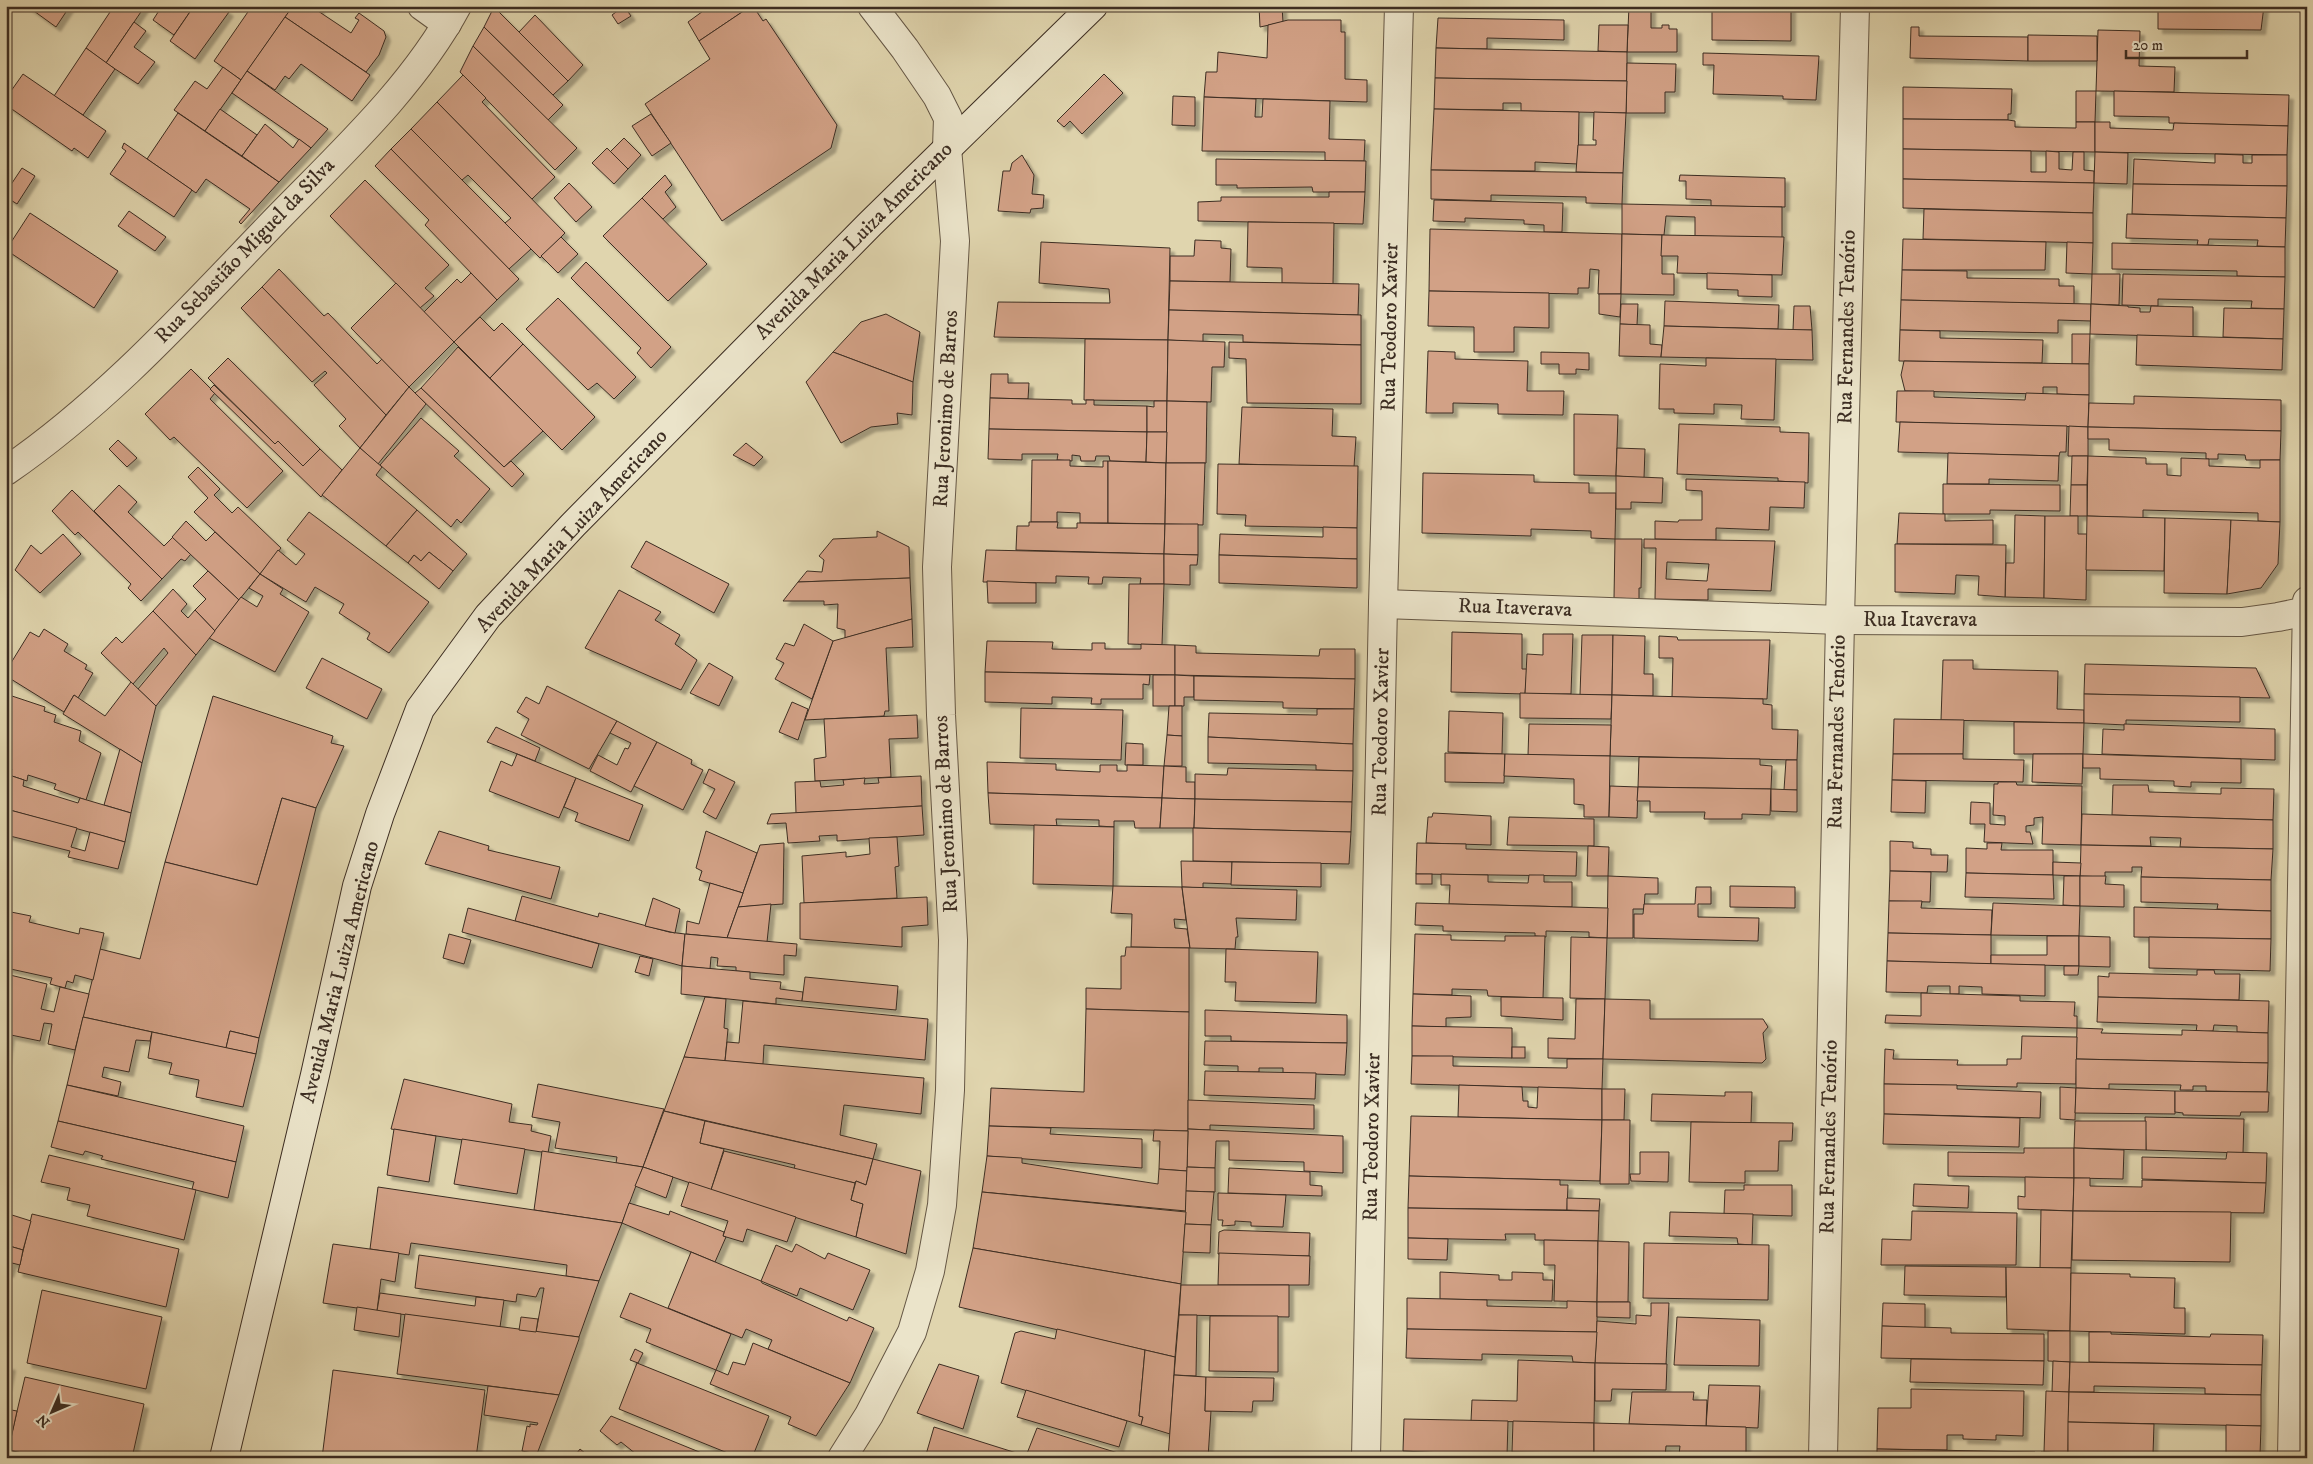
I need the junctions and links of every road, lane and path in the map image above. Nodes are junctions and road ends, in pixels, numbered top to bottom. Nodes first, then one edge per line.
1 (422, 6) edge
2 (872, 6) edge
3 (1093, 6) edge
4 (1399, 6) edge
5 (1855, 6) edge
6 (452, 15) edge
7 (947, 148) junction
8 (6, 471) edge
9 (2307, 601) edge
10 (1383, 604) junction
11 (2307, 611) edge
12 (1840, 620) junction
13 (224, 1458) edge
14 (842, 1458) edge
15 (1366, 1458) edge
16 (1823, 1458) edge
17 (2292, 1458) edge

1 - 6 street
2 - 7 street, Rua Jeronimo de Barros
3 - 7 street, Avenida Maria Luiza Americano
4 - 10 street, Rua Teodoro Xavier
5 - 12 street, Rua Fernandes Tenório
6 - 8 street, Rua Sebastião Miguel da Silva
7 - 13 street, Avenida Maria Luiza Americano
7 - 14 street, Rua Jeronimo de Barros
9 - 11 street
10 - 12 street, Rua Itaverava
10 - 15 street, Rua Teodoro Xavier
11 - 12 street, Rua Itaverava
11 - 17 street
12 - 16 street, Rua Fernandes Tenório

